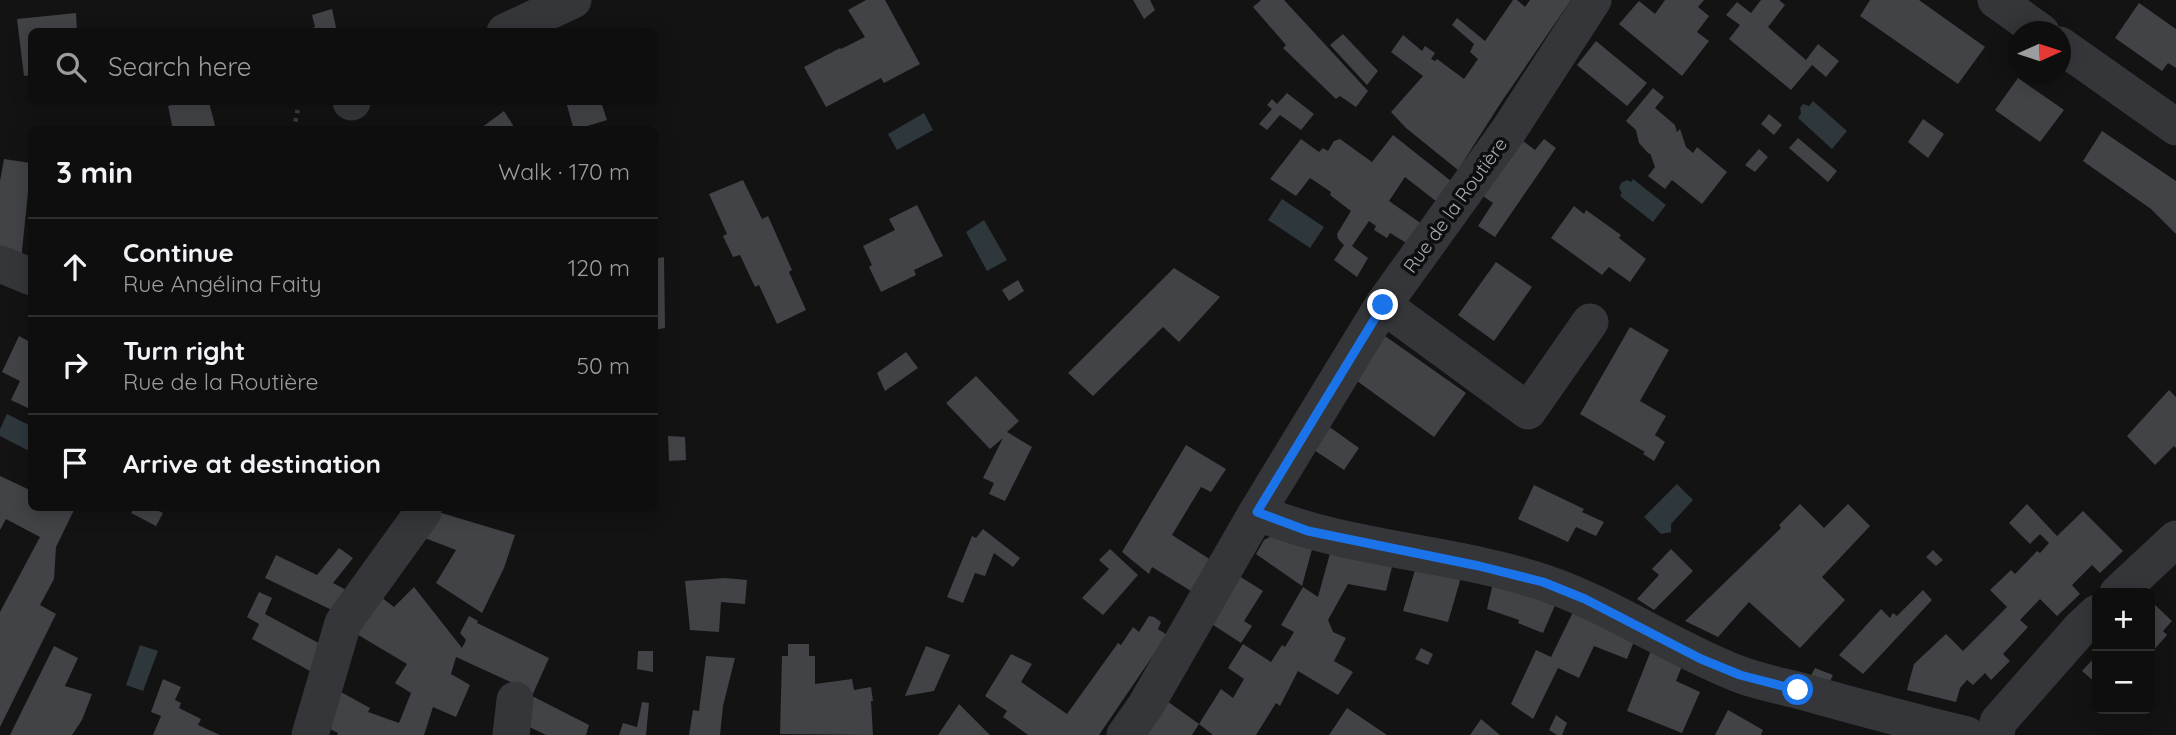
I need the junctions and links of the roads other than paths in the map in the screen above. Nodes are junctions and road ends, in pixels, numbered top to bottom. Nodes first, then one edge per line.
1 (573, 0) edge
2 (1593, 0) edge
3 (1996, 0) edge
4 (2026, 21) edge
5 (514, 28) edge
6 (2071, 54) edge
7 (2176, 127) edge
8 (0, 264) edge
9 (28, 275) edge
10 (1383, 305) junction
11 (1590, 322) dead end
12 (423, 511) edge
13 (1257, 512) junction
14 (2176, 539) edge
15 (2123, 588) edge
16 (2092, 617) edge
17 (310, 735) edge
18 (1125, 735) edge
19 (1966, 735) edge
20 (1996, 735) edge

1 - 5 street
2 - 10 street, Rue de la Routière
3 - 4 street
6 - 7 street
8 - 9 street
10 - 11 street
10 - 13 street, Rue de la Routière
12 - 17 street
13 - 18 street, Rue de la Routière
13 - 19 street
14 - 15 street
16 - 20 street

